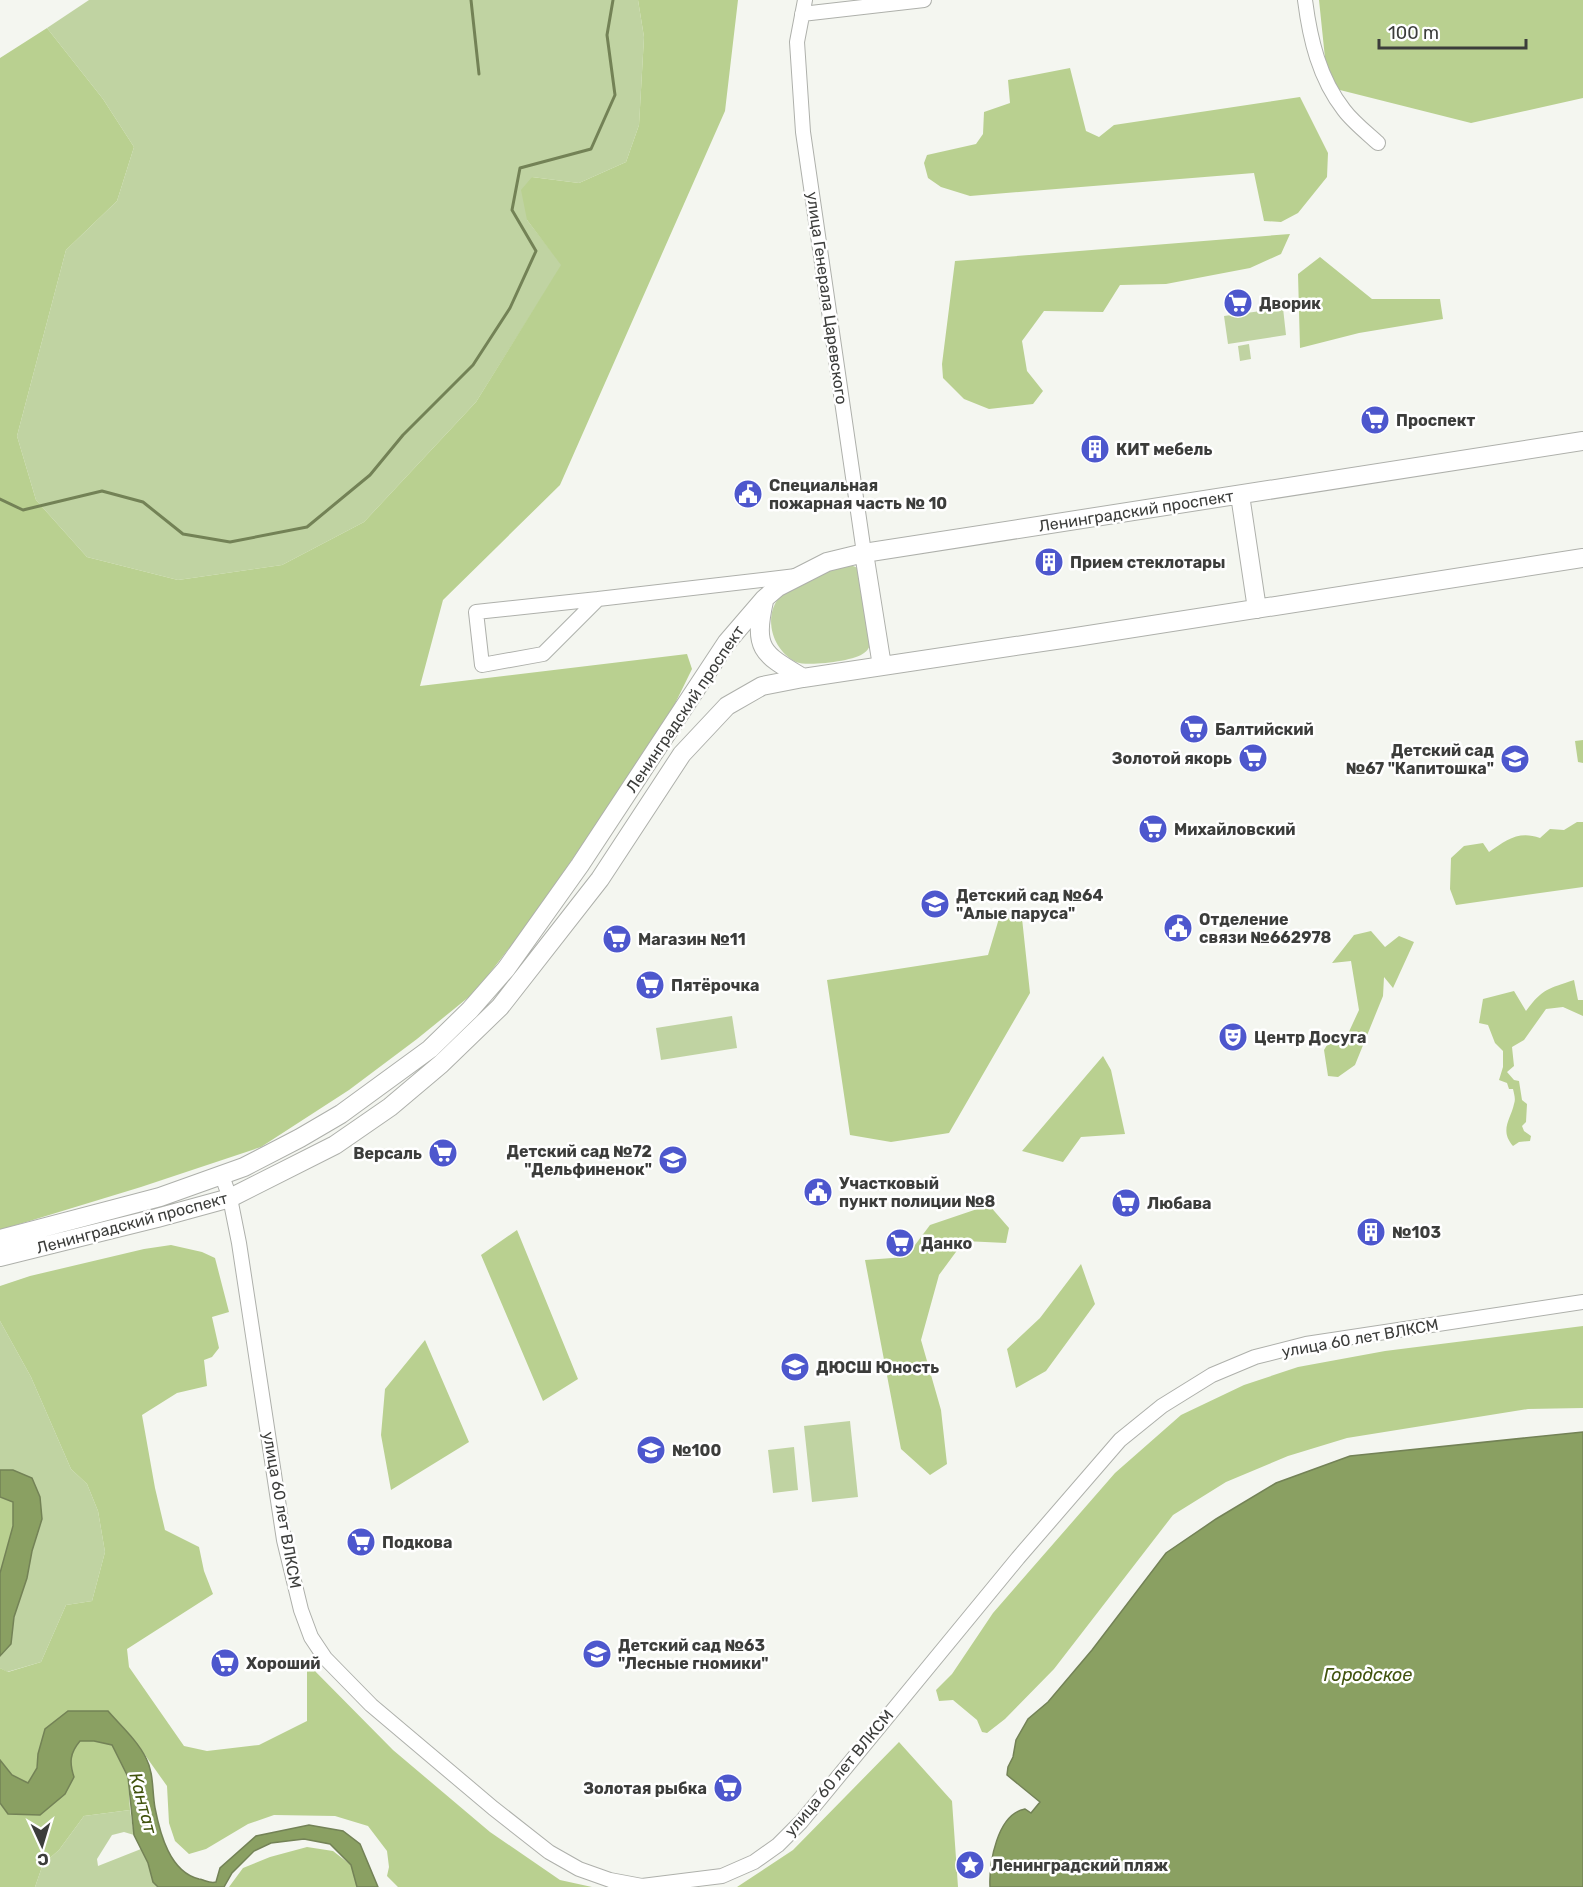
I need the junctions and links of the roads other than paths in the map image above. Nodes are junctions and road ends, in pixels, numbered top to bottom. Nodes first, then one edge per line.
1 (924, 0) edge
2 (1305, 0) edge
3 (803, 7) edge
4 (1378, 143) dead end
5 (1583, 441) edge
6 (1240, 495) junction
7 (864, 553) junction
8 (1583, 558) edge
9 (797, 576) junction
10 (598, 599) junction
11 (764, 600) junction
12 (1257, 609) junction
13 (882, 666) junction
14 (803, 678) junction
15 (222, 1176) junction
16 (230, 1198) junction
17 (0, 1239) edge
18 (0, 1257) edge
19 (1583, 1302) edge

1 - 3 street
2 - 4 street
3 - 7 street, улица Генерала Царевского
5 - 6 main road, Ленинградский проспект
6 - 7 main road, Ленинградский проспект
6 - 12 main road
7 - 9 main road, Ленинградский проспект
7 - 13 main road
8 - 12 main road, Ленинградский проспект
9 - 10 street
9 - 11 main road, Ленинградский проспект
10 - 10 street
11 - 14 main road
11 - 15 main road, Ленинградский проспект
12 - 13 main road, Ленинградский проспект
13 - 14 main road, Ленинградский проспект
14 - 16 main road, Ленинградский проспект
15 - 16 street, улица 60 лет ВЛКСМ
15 - 17 main road, Ленинградский проспект
16 - 18 main road, Ленинградский проспект
16 - 19 street, улица 60 лет ВЛКСМ

